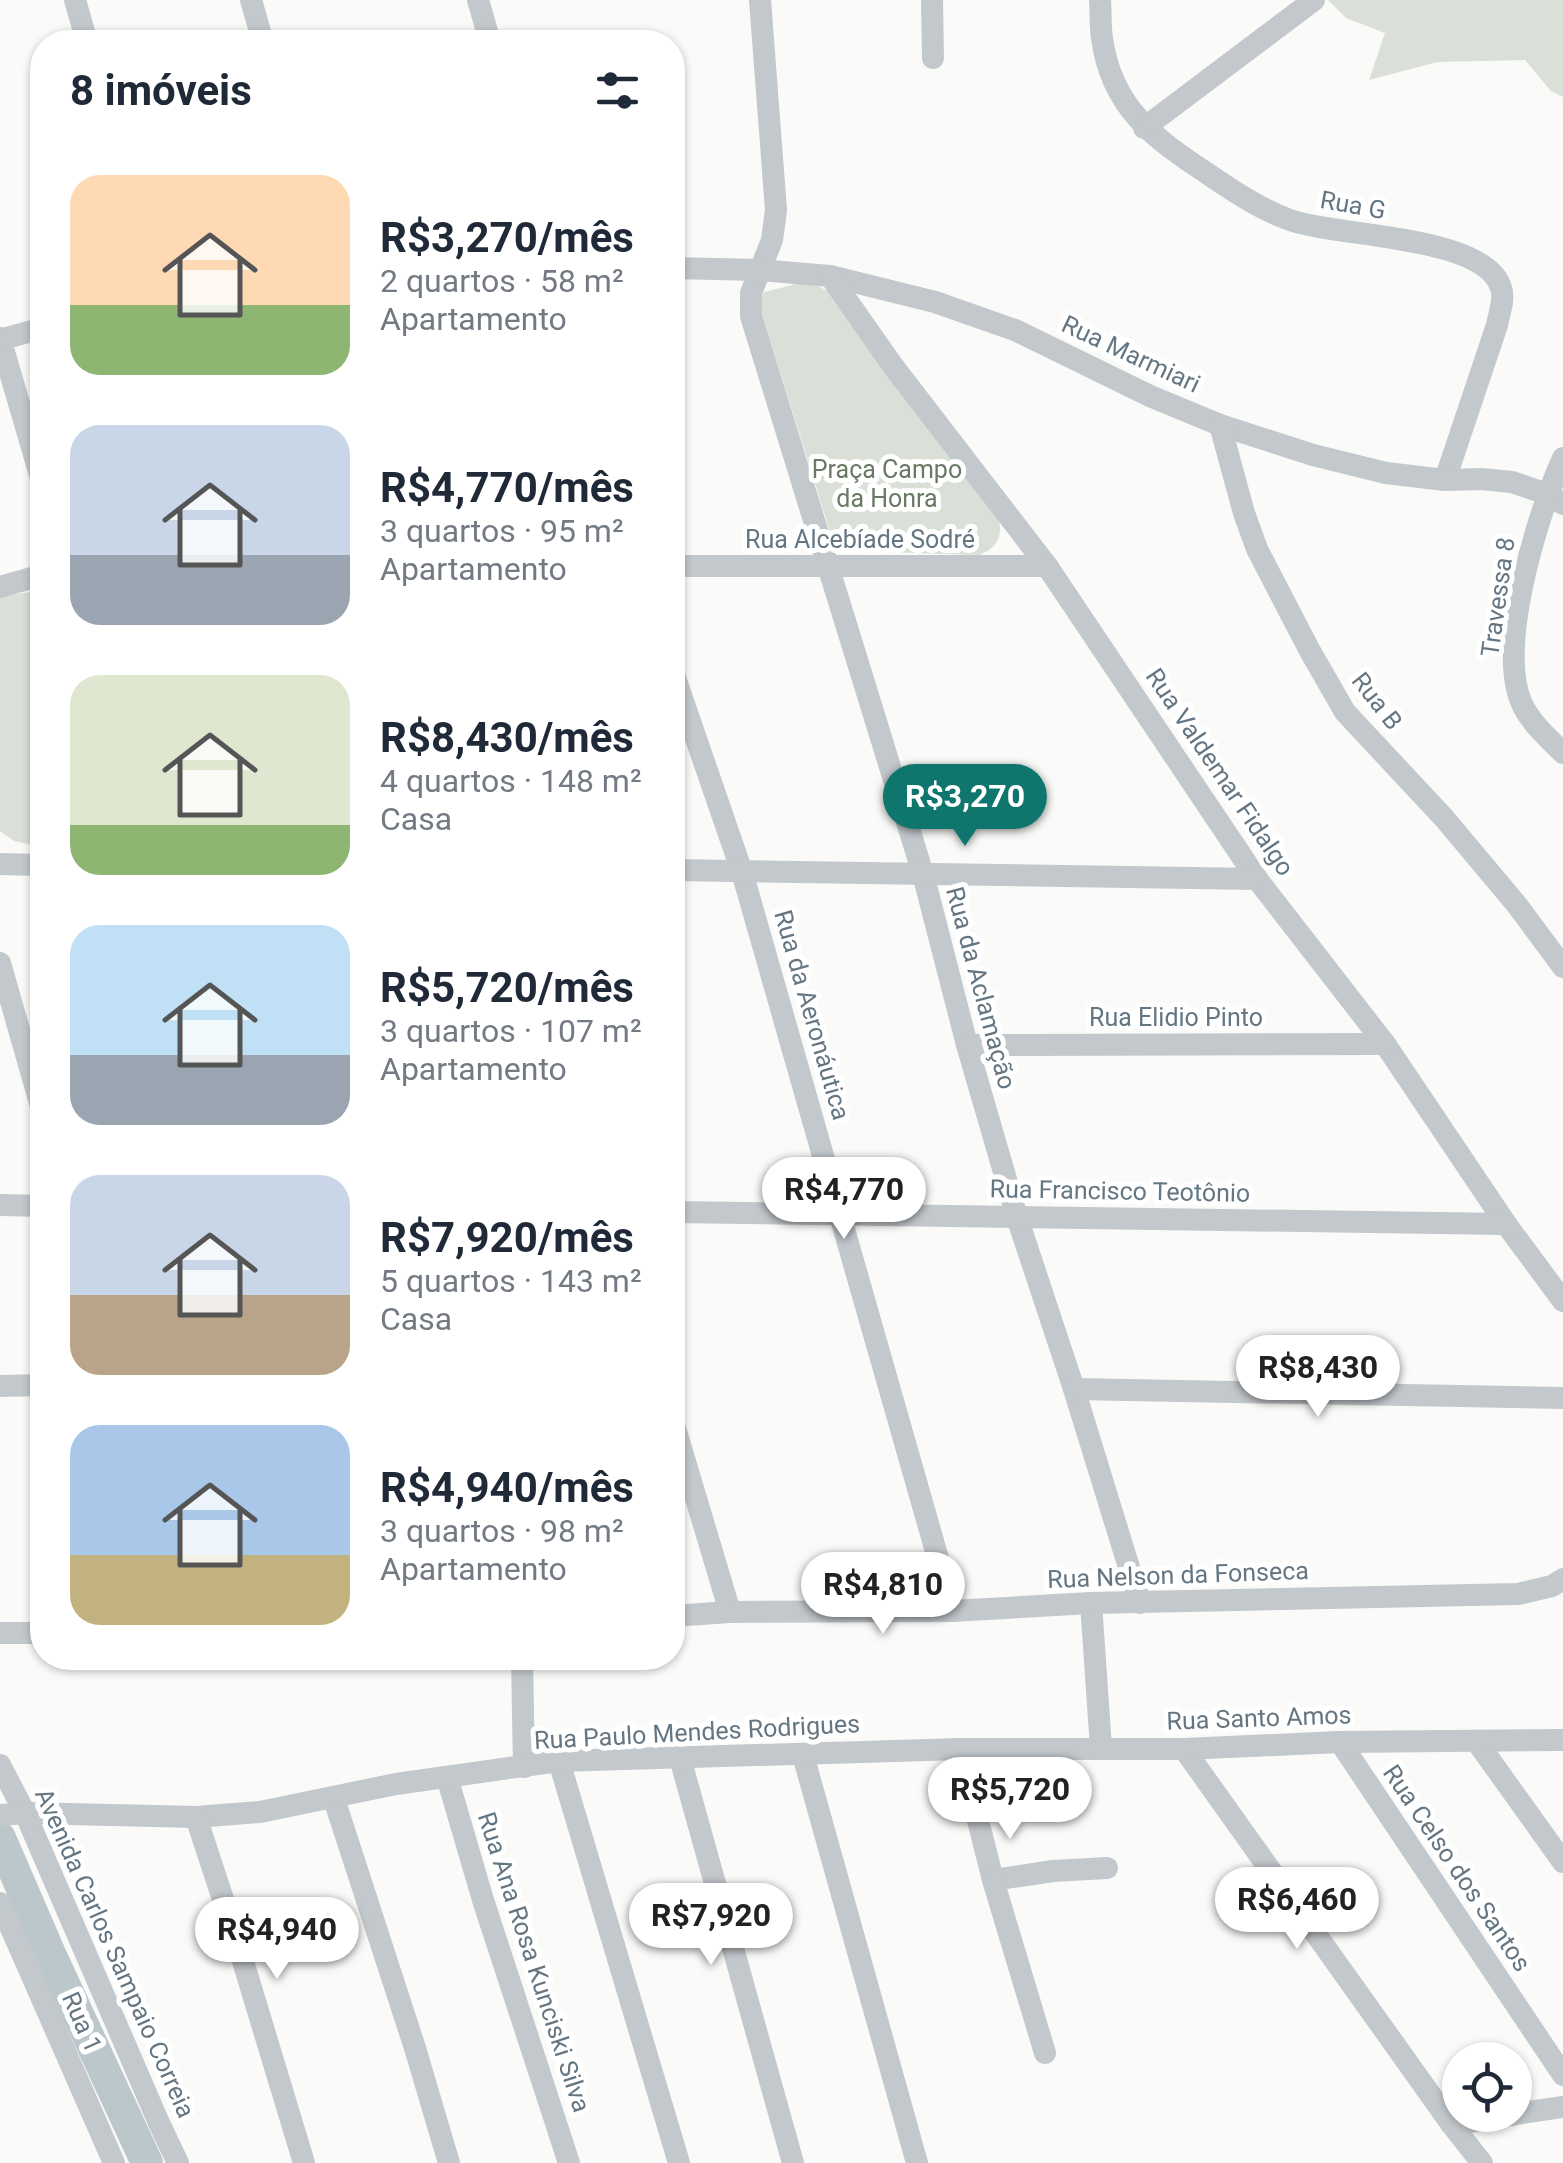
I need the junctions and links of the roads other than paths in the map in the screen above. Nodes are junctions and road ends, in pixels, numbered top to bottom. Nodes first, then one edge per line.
1 (74, 0) edge
2 (251, 0) edge
3 (478, 0) edge
4 (760, 0) edge
5 (932, 0) edge
6 (1100, 0) edge
7 (1314, 0) edge
8 (83, 30) edge
9 (260, 30) edge
10 (487, 30) edge
11 (933, 58) dead end
12 (1144, 128) junction
13 (685, 268) edge
14 (760, 270) junction
15 (830, 276) junction
16 (30, 331) edge
17 (0, 339) edge
18 (1220, 425) junction
19 (30, 441) edge
20 (1563, 458) edge
21 (1445, 480) junction
22 (1555, 499) edge
23 (685, 566) edge
24 (1047, 566) junction
25 (828, 567) junction
26 (30, 578) edge
27 (0, 587) edge
28 (685, 707) edge
29 (1563, 752) edge
30 (0, 864) edge
31 (30, 865) edge
32 (685, 870) edge
33 (742, 872) junction
34 (922, 874) junction
35 (1257, 879) junction
36 (0, 964) edge
37 (1563, 967) edge
38 (9, 1030) edge
39 (1385, 1044) junction
40 (966, 1045) junction
41 (30, 1081) edge
42 (0, 1206) edge
43 (30, 1206) edge
44 (685, 1212) edge
45 (842, 1216) junction
46 (1016, 1217) junction
47 (1506, 1224) junction
48 (1563, 1301) edge
49 (0, 1386) edge
50 (30, 1386) edge
51 (1074, 1389) junction
52 (1563, 1398) edge
53 (685, 1461) edge
54 (1563, 1579) edge
55 (1140, 1603) junction
56 (1091, 1604) junction
57 (953, 1611) junction
58 (730, 1612) junction
59 (685, 1615) edge
60 (30, 1633) edge
61 (0, 1634) edge
62 (522, 1670) edge
63 (1563, 1740) edge
64 (1340, 1742) junction
65 (1477, 1742) junction
66 (1101, 1748) junction
67 (960, 1749) junction
68 (1184, 1749) junction
69 (803, 1755) junction
70 (680, 1758) junction
71 (559, 1760) junction
72 (0, 1765) edge
73 (524, 1767) junction
74 (447, 1777) junction
75 (334, 1799) junction
76 (14, 1813) edge
77 (196, 1817) junction
78 (1563, 1862) edge
79 (1108, 1868) dead end
80 (993, 1880) junction
81 (0, 1903) edge
82 (1046, 2053) dead end
83 (1563, 2075) edge
84 (1563, 2107) edge
85 (1442, 2110) edge
86 (1532, 2112) edge
87 (1458, 2132) edge
88 (114, 2163) edge
89 (178, 2163) edge
90 (304, 2163) edge
91 (449, 2163) edge
92 (569, 2163) edge
93 (679, 2163) edge
94 (792, 2163) edge
95 (918, 2163) edge
96 (1482, 2163) edge

1 - 8 street
2 - 9 street
3 - 10 street
4 - 14 street, Rua da Aclamação
5 - 11 street
6 - 12 street, Rua G
7 - 12 street
12 - 21 street, Rua G
13 - 14 street, Rua Marmiari
14 - 15 street, Rua Marmiari
14 - 25 street, Rua da Aclamação
15 - 18 street, Rua Marmiari
15 - 24 street, Rua Valdemar Fidalgo
16 - 17 street
17 - 19 street
18 - 21 street, Rua Marmiari
18 - 37 street, Rua B
20 - 22 street, Travessa 8
21 - 22 street, Rua Marmiari
22 - 29 street, Travessa 8
23 - 25 street, Rua Alcebíade Sodré
24 - 25 street, Rua Alcebíade Sodré
24 - 35 street, Rua Valdemar Fidalgo
25 - 34 street, Rua da Aclamação
26 - 27 street
28 - 33 street, Rua da Aeronáutica
30 - 31 street
32 - 33 street
33 - 34 street
33 - 45 street, Rua da Aeronáutica
34 - 35 street
34 - 40 street, Rua da Aclamação
35 - 39 street, Rua Valdemar Fidalgo
36 - 38 street
38 - 41 street
39 - 40 street, Rua Elidio Pinto
39 - 47 street, Rua Valdemar Fidalgo
40 - 46 street, Rua da Aclamação
42 - 43 street
44 - 45 street, Rua Francisco Teotônio
45 - 46 street, Rua Francisco Teotônio
45 - 57 street, Rua da Aeronáutica
46 - 47 street, Rua Francisco Teotônio
46 - 51 street, Rua da Aclamação
47 - 48 street, Rua Valdemar Fidalgo
49 - 50 street
51 - 52 street
51 - 55 street, Rua da Aclamação
53 - 58 street
54 - 55 street, Rua Nelson da Fonseca
55 - 56 street, Rua Nelson da Fonseca
56 - 57 street, Rua Nelson da Fonseca
56 - 66 street
57 - 58 street, Rua Nelson da Fonseca
58 - 59 street, Rua Nelson da Fonseca
60 - 61 street
62 - 73 street
63 - 65 street, Rua Santo Amos
64 - 65 street, Rua Santo Amos
64 - 68 street, Rua Santo Amos
64 - 83 street, Rua Celso dos Santos
65 - 78 street
66 - 67 street, Rua Paulo Mendes Rodrigues
66 - 68 street, Rua Santo Amos
67 - 69 street, Rua Paulo Mendes Rodrigues
67 - 80 street
68 - 85 street
69 - 70 street, Rua Paulo Mendes Rodrigues
69 - 95 street
70 - 71 street, Rua Paulo Mendes Rodrigues
70 - 94 street
71 - 73 street, Rua Paulo Mendes Rodrigues
71 - 93 street
72 - 76 street, Avenida Carlos Sampaio Correia
73 - 74 street, Rua Paulo Mendes Rodrigues
74 - 75 street, Rua Paulo Mendes Rodrigues
74 - 92 street, Rua Ana Rosa Kunciski Silva
75 - 77 street, Rua Paulo Mendes Rodrigues
75 - 91 street
76 - 77 street, Rua Paulo Mendes Rodrigues
76 - 89 street, Avenida Carlos Sampaio Correia
77 - 90 street
79 - 80 street
80 - 82 street
81 - 88 street, Rua 1
84 - 86 street
87 - 96 street

